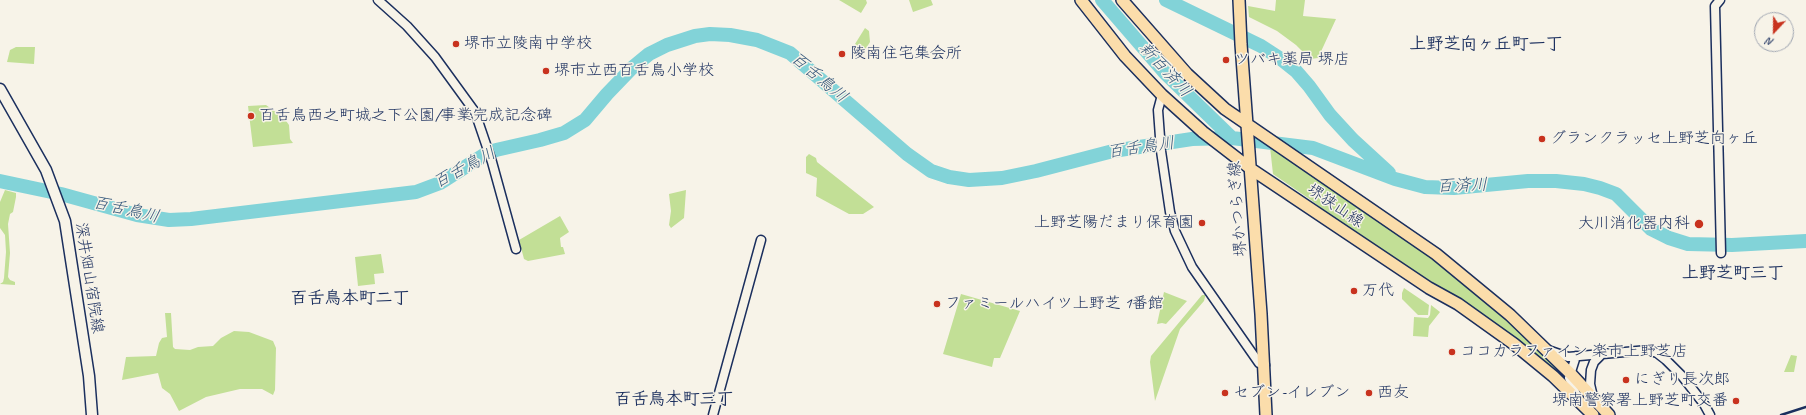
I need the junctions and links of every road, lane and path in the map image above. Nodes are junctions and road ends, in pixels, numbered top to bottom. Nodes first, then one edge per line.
1 (378, 0) edge
2 (1081, 0) edge
3 (1122, 0) edge
4 (1239, 0) edge
5 (1720, 0) edge
6 (0, 89) edge
7 (1162, 95) junction
8 (1249, 127) junction
9 (1251, 169) junction
10 (761, 240) dead end
11 (516, 249) dead end
12 (1721, 253) dead end
13 (1546, 349) junction
14 (1603, 353) junction
15 (1576, 356) junction
16 (1265, 366) junction
17 (1553, 376) junction
18 (1570, 376) junction
19 (1593, 397) junction
20 (1580, 401) junction
21 (92, 415) edge
22 (713, 415) edge
23 (1266, 415) edge
24 (1593, 415) edge
25 (1609, 415) edge
26 (1710, 415) edge

1 - 11 street
2 - 7 main road, 堺狭山線
3 - 8 main road, 堺狭山線
4 - 8 main road, 堺かつらぎ線
5 - 12 street
6 - 21 main road, 深井畑山宿院線
7 - 9 main road, 堺狭山線
7 - 16 street
8 - 9 main road, 堺かつらぎ線
8 - 13 main road, 堺狭山線
9 - 16 main road, 堺かつらぎ線
9 - 17 main road, 堺狭山線
10 - 22 street
13 - 15 street
13 - 18 main road, 堺狭山線
14 - 15 street
14 - 19 street
14 - 26 street
15 - 18 street
16 - 23 main road, 堺かつらぎ線
17 - 18 street
17 - 20 main road, 堺狭山線
18 - 19 main road, 堺狭山線
18 - 20 street
19 - 25 main road, 堺狭山線
20 - 24 main road, 堺狭山線

